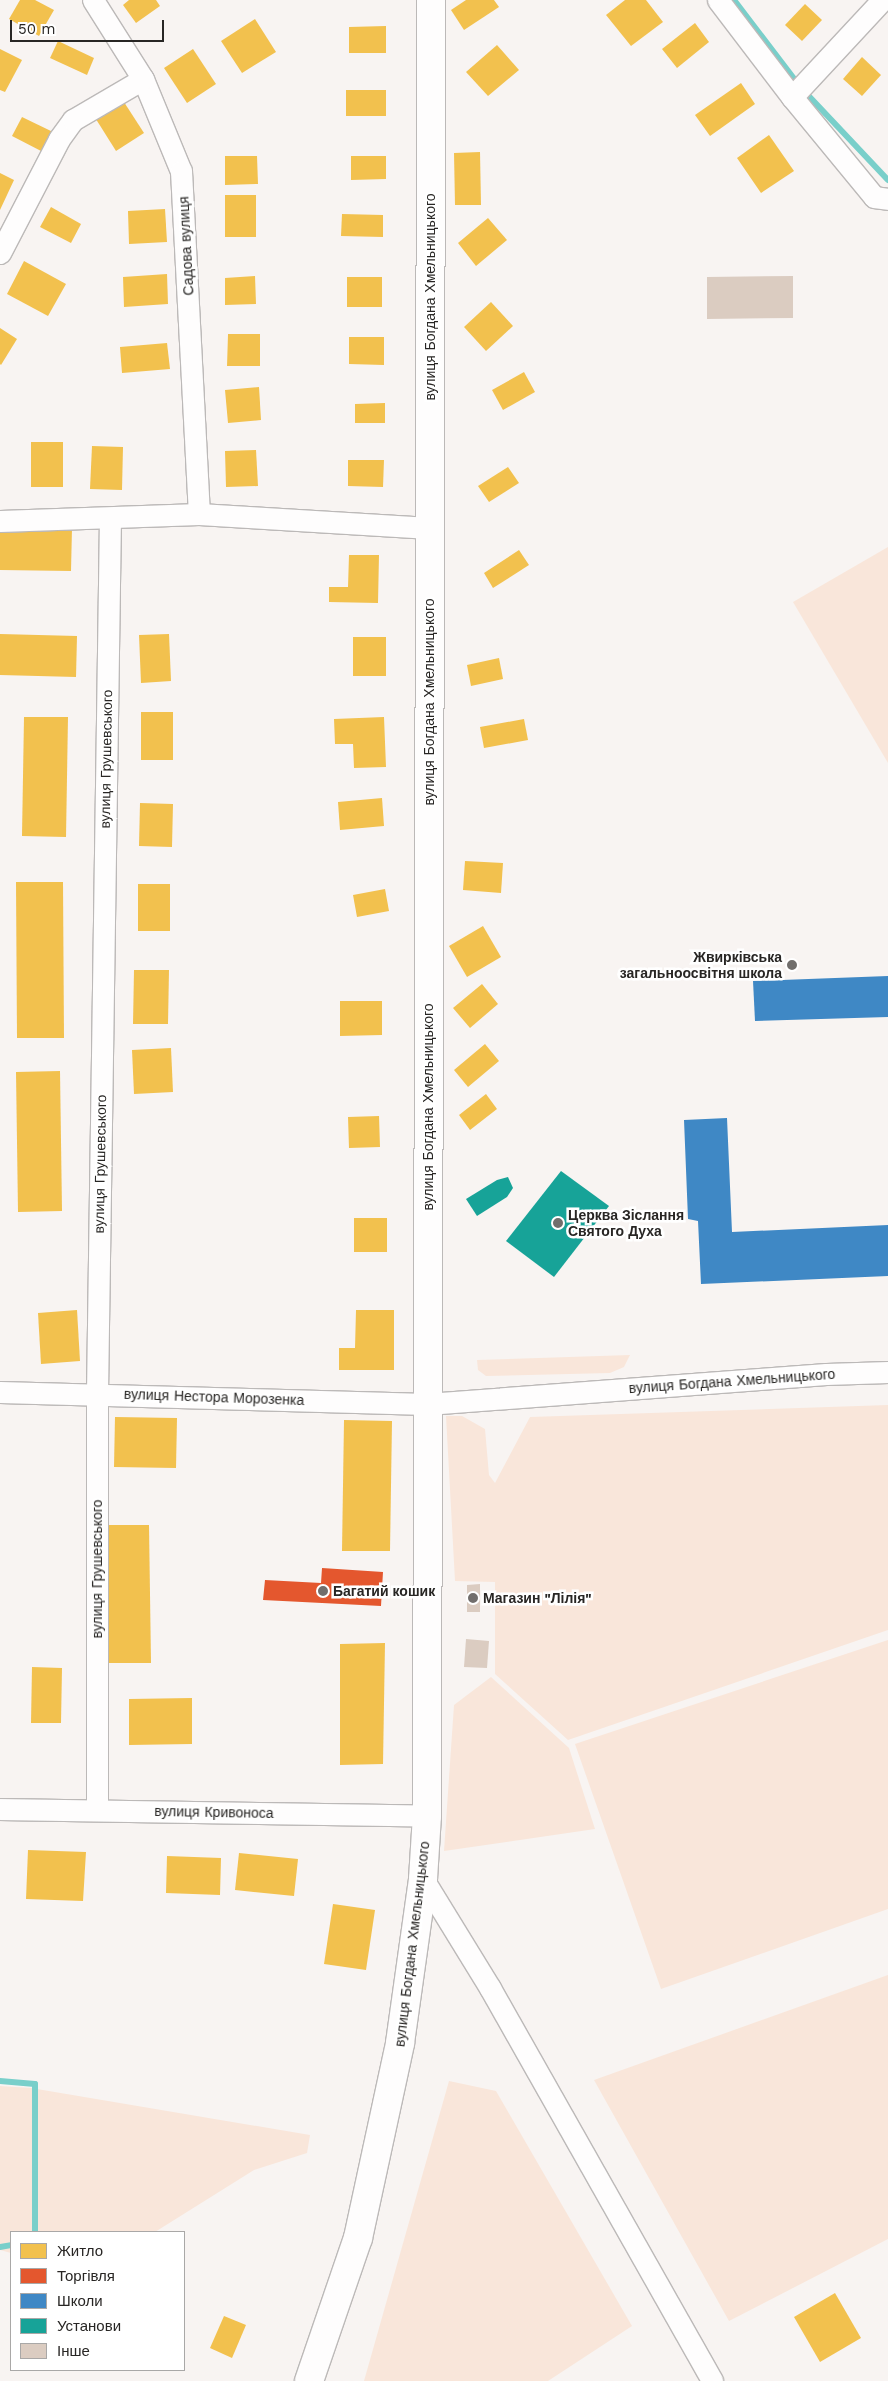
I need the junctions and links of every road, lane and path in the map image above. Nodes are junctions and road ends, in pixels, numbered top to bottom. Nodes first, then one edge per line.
1 (93, 0) edge
2 (431, 0) edge
3 (718, 0) edge
4 (882, 0) edge
5 (143, 79) junction
6 (792, 97) junction
7 (888, 198) edge
8 (0, 254) edge
9 (200, 514) junction
10 (110, 519) junction
11 (0, 520) edge
12 (430, 528) junction
13 (888, 1372) edge
14 (0, 1392) edge
15 (97, 1393) junction
16 (427, 1404) junction
17 (0, 1809) edge
18 (96, 1810) junction
19 (427, 1816) junction
20 (423, 1878) junction
21 (309, 2381) edge
22 (712, 2381) edge

1 - 5 street, Садова вулиця
2 - 12 street, вулиця Богдана Хмельницького
3 - 6 street
4 - 6 street
5 - 8 street
5 - 9 street, Садова вулиця
6 - 7 street
9 - 10 street
9 - 12 street
10 - 11 street
10 - 15 street, вулиця Грушевського
12 - 16 street, вулиця Богдана Хмельницького
13 - 16 street, вулиця Богдана Хмельницького
14 - 15 street, вулиця Нестора Морозенка
15 - 16 street, вулиця Нестора Морозенка
15 - 18 street, вулиця Грушевського
16 - 19 street, вулиця Богдана Хмельницького
17 - 18 street, вулиця Кривоноса
18 - 19 street, вулиця Кривоноса
19 - 20 street, вулиця Богдана Хмельницького
20 - 21 street, вулиця Богдана Хмельницького
20 - 22 street

